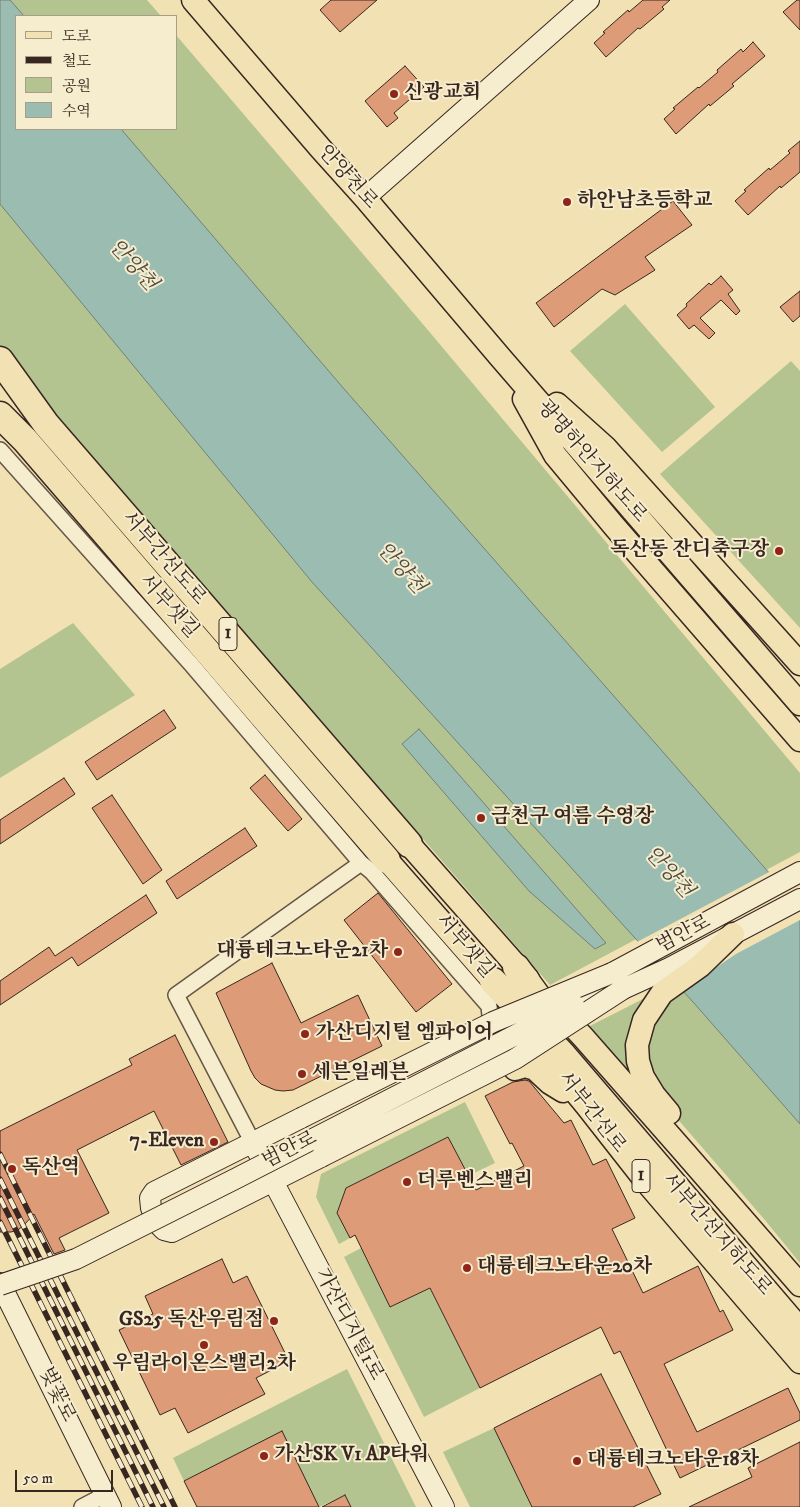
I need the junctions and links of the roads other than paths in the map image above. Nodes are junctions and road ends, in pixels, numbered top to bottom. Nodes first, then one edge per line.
1 (193, 0) edge
2 (589, 0) edge
3 (365, 198) junction
4 (500, 357) junction
5 (0, 360) edge
6 (0, 375) edge
7 (0, 408) edge
8 (0, 415) edge
9 (46, 424) junction
10 (25, 440) junction
11 (0, 450) edge
12 (800, 664) edge
13 (800, 704) edge
14 (800, 740) edge
15 (410, 844) joint
16 (387, 860) joint
17 (361, 863) junction
18 (800, 872) edge
19 (800, 899) edge
20 (733, 934) junction
21 (516, 967) junction
22 (493, 981) junction
23 (617, 981) junction
24 (515, 1069) joint
25 (586, 1105) junction
26 (253, 1143) junction
27 (273, 1182) junction
28 (800, 1272) edge
29 (0, 1284) edge
30 (800, 1285) edge
31 (5, 1305) edge
32 (800, 1308) edge
33 (800, 1332) edge
34 (800, 1362) edge
35 (108, 1501) edge
36 (82, 1507) edge
37 (444, 1507) edge

1 - 3 main road, 안양천로
2 - 3 main road
3 - 4 main road, 안양천로
4 - 12 main road
4 - 13 main road, 광명하안지하도로
4 - 14 main road
5 - 9 highway, 서부간선도로 / 1
6 - 9 highway
7 - 10 highway
8 - 10 highway, 서부간선도로 / 1
9 - 15 highway, 서부간선도로 / 1
10 - 16 highway, 서부간선도로 / 1
11 - 17 street, 서부샛길
15 - 21 main road, 서부간선로 / 1
16 - 22 main road, 서부간선로 / 1
17 - 24 street, 서부샛길
17 - 26 street, 범안로
18 - 23 main road, 범안로
19 - 20 main road, 범안로
20 - 23 main road, 범안로
20 - 28 main road
21 - 30 main road, 서부간선로 / 1
21 - 32 highway, 서부간선지하도로
22 - 25 main road, 서부간선로 / 1
22 - 33 highway, 서부간선지하도로
23 - 26 main road, bridge
23 - 27 main road, bridge
23 - 29 main road, 범안로, bridge
24 - 25 main road
25 - 34 main road, 서부간선로 / 1
26 - 27 main road, 가산디지털1로
26 - 27 main road
27 - 37 main road, 가산디지털1로
29 - 31 main road, 벚꽃로
31 - 35 main road, 벚꽃로
35 - 36 street

